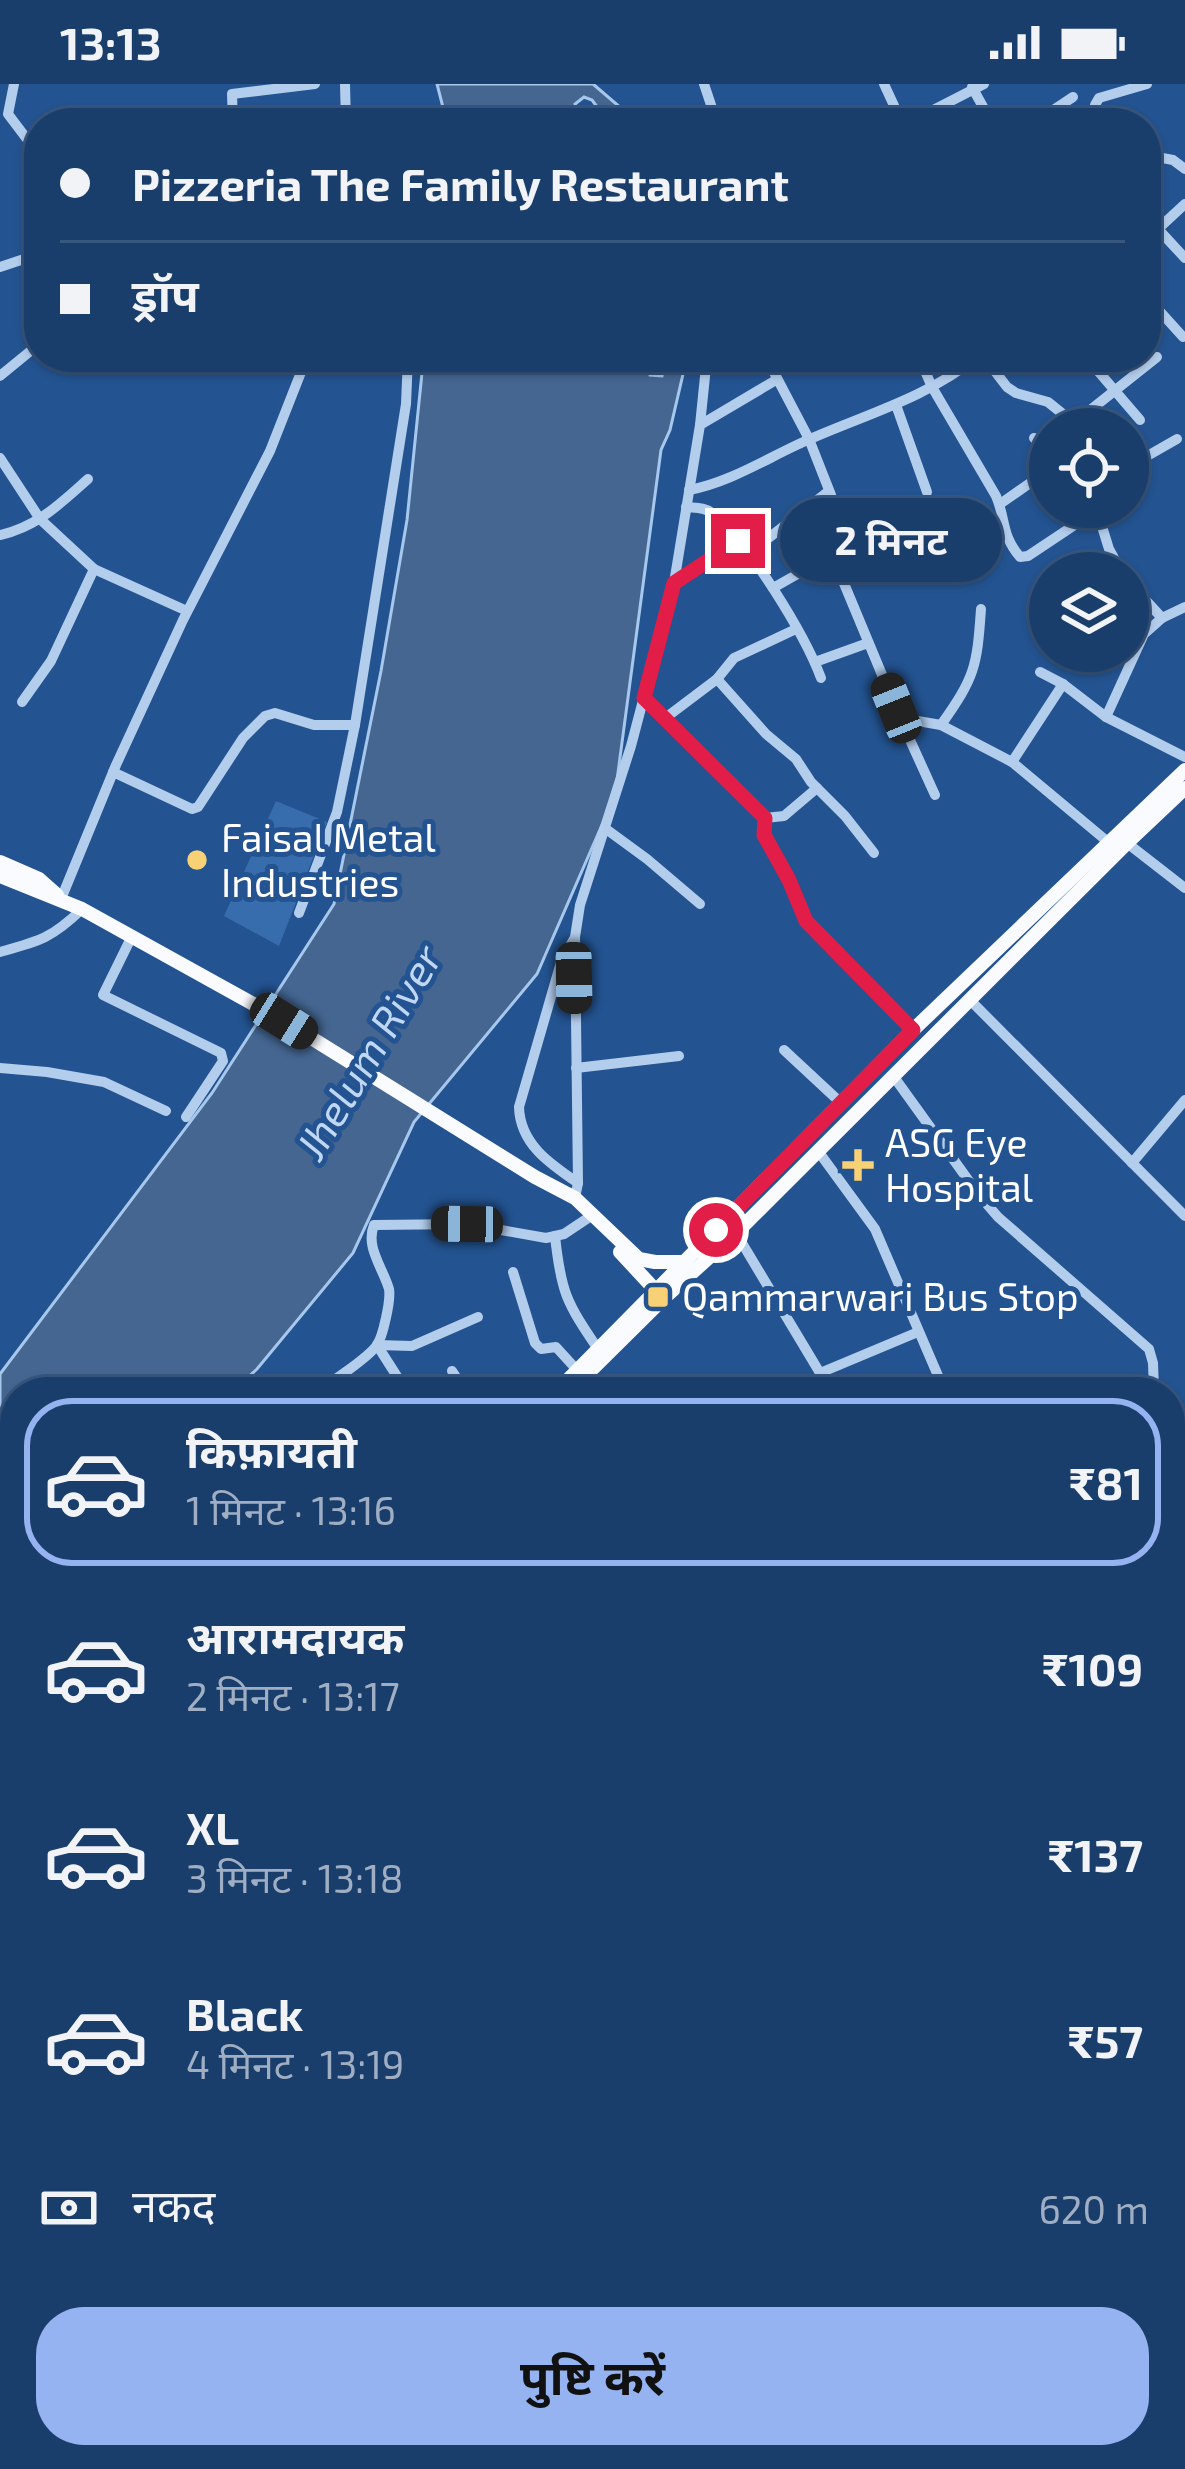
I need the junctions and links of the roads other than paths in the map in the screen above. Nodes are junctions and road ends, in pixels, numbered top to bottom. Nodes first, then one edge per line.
1 (315, 84) edge
2 (1147, 84) edge
3 (976, 86) edge
4 (16, 87) edge
5 (231, 89) edge
6 (1073, 97) dead end
7 (934, 108) edge
8 (1056, 108) edge
9 (1095, 108) edge
10 (8, 113) junction
11 (0, 129) edge
12 (23, 134) edge
13 (1185, 205) edge
14 (1161, 226) edge
15 (1161, 232) edge
16 (1185, 258) edge
17 (1161, 313) edge
18 (1183, 337) edge
19 (24, 356) edge
20 (301, 372) edge
21 (407, 372) edge
22 (705, 372) edge
23 (773, 372) edge
24 (777, 372) edge
25 (926, 372) edge
26 (956, 372) edge
27 (994, 372) edge
28 (1098, 372) edge
29 (1139, 372) edge
30 (0, 376) edge
31 (775, 377) junction
32 (932, 387) junction
33 (1115, 392) junction
34 (896, 405) junction
35 (1051, 408) edge
36 (1095, 408) edge
37 (1129, 408) edge
38 (700, 425) junction
39 (808, 439) junction
40 (1177, 439) dead end
41 (1149, 455) edge
42 (0, 458) edge
43 (88, 478) dead end
44 (1029, 484) edge
45 (689, 490) junction
46 (829, 491) junction
47 (927, 492) dead end
48 (1000, 504) junction
49 (686, 507) junction
50 (40, 519) junction
51 (1069, 528) edge
52 (0, 535) edge
53 (738, 541) junction
54 (840, 550) junction
55 (748, 554) junction
56 (94, 569) junction
57 (674, 583) junction
58 (772, 588) junction
59 (1149, 603) edge
60 (1185, 608) edge
61 (981, 609) dead end
62 (187, 611) junction
63 (1162, 617) junction
64 (796, 629) junction
65 (868, 643) junction
66 (815, 662) junction
67 (1040, 672) dead end
68 (821, 678) dead end
69 (717, 679) junction
70 (1064, 684) junction
71 (644, 698) junction
72 (22, 702) dead end
73 (1106, 717) junction
74 (664, 718) junction
75 (900, 718) junction
76 (355, 725) junction
77 (941, 725) junction
78 (1185, 757) edge
79 (1012, 762) junction
80 (1185, 770) edge
81 (113, 772) junction
82 (817, 788) junction
83 (1185, 788) edge
84 (935, 795) dead end
85 (765, 818) junction
86 (606, 829) junction
87 (1108, 842) junction
88 (1126, 843) junction
89 (874, 853) dead end
90 (0, 862) edge
91 (0, 876) edge
92 (1185, 888) edge
93 (61, 899) junction
94 (700, 904) dead end
95 (82, 909) junction
96 (299, 913) dead end
97 (132, 936) junction
98 (575, 937) junction
99 (0, 952) edge
100 (970, 1000) junction
101 (913, 1030) junction
102 (784, 1050) dead end
103 (679, 1055) dead end
104 (0, 1068) edge
105 (576, 1068) junction
106 (894, 1077) junction
107 (1185, 1100) edge
108 (842, 1103) junction
109 (166, 1111) dead end
110 (186, 1117) dead end
111 (818, 1151) junction
112 (1132, 1163) junction
113 (576, 1191) junction
114 (591, 1214) junction
115 (1185, 1216) edge
116 (736, 1233) junction
117 (555, 1236) junction
118 (685, 1262) junction
119 (514, 1272) dead end
120 (660, 1294) junction
121 (478, 1317) dead end
122 (918, 1332) junction
123 (377, 1345) junction
124 (598, 1348) junction
125 (577, 1370) junction
126 (452, 1371) dead end
127 (820, 1372) junction
128 (338, 1377) edge
129 (397, 1377) edge
130 (456, 1377) edge
131 (570, 1377) edge
132 (583, 1377) edge
133 (822, 1377) edge
134 (938, 1377) edge
135 (1153, 1377) edge

1 - 5 street
2 - 9 street
3 - 7 street
4 - 10 street
6 - 8 street
10 - 11 street
10 - 12 street
13 - 14 street
15 - 16 street
17 - 18 street
19 - 30 street
20 - 62 street
21 - 76 street
22 - 38 street
23 - 31 street
24 - 31 street
25 - 32 street
26 - 32 street
27 - 35 street
28 - 33 street
29 - 33 street
31 - 38 street
31 - 39 street
32 - 34 street
32 - 48 street
33 - 36 street
33 - 37 street
34 - 39 street
34 - 47 street
38 - 45 street
39 - 45 street
39 - 46 street
40 - 41 street
42 - 50 street
43 - 50 street
44 - 48 street
45 - 49 street
46 - 54 street
46 - 55 street
48 - 51 street
49 - 53 street
49 - 57 street
50 - 52 street
50 - 56 street
53 - 55 street
53 - 57 street
54 - 58 street
54 - 65 street
55 - 58 street
56 - 62 street
56 - 72 street
57 - 71 street
58 - 64 street
59 - 63 street
60 - 63 street
61 - 77 street
62 - 81 street
63 - 73 street
64 - 66 street
64 - 69 street
65 - 66 street
65 - 75 street
66 - 68 street
67 - 70 street
69 - 74 street
69 - 82 street
70 - 73 street
70 - 79 street
71 - 74 street
71 - 86 street
73 - 78 street
74 - 85 street
75 - 77 street
75 - 84 street
76 - 81 street
76 - 96 street
77 - 79 street
79 - 87 street
80 - 87 main road
81 - 93 street
82 - 85 street
82 - 89 street
83 - 88 main road
85 - 101 street
86 - 94 street
86 - 98 street
87 - 101 main road
88 - 92 street
88 - 100 main road
90 - 93 main road
91 - 93 main road
93 - 95 main road
95 - 97 main road
95 - 99 street
97 - 110 street
97 - 113 main road
98 - 105 street
98 - 113 street
100 - 106 main road
100 - 112 street
101 - 108 main road
102 - 108 street
103 - 105 street
104 - 109 street
105 - 113 street
106 - 111 main road
106 - 135 street
107 - 112 street
108 - 118 main road
111 - 116 main road
111 - 122 street
112 - 115 street
113 - 114 main road
114 - 117 street
114 - 118 main road
114 - 120 main road
116 - 120 main road
116 - 127 street
117 - 123 street
117 - 124 street
118 - 120 main road
119 - 125 street
120 - 124 main road
120 - 132 main road
121 - 123 street
122 - 127 street
122 - 134 street
123 - 128 street
123 - 129 street
124 - 125 main road
125 - 131 main road
126 - 130 street
127 - 133 street

